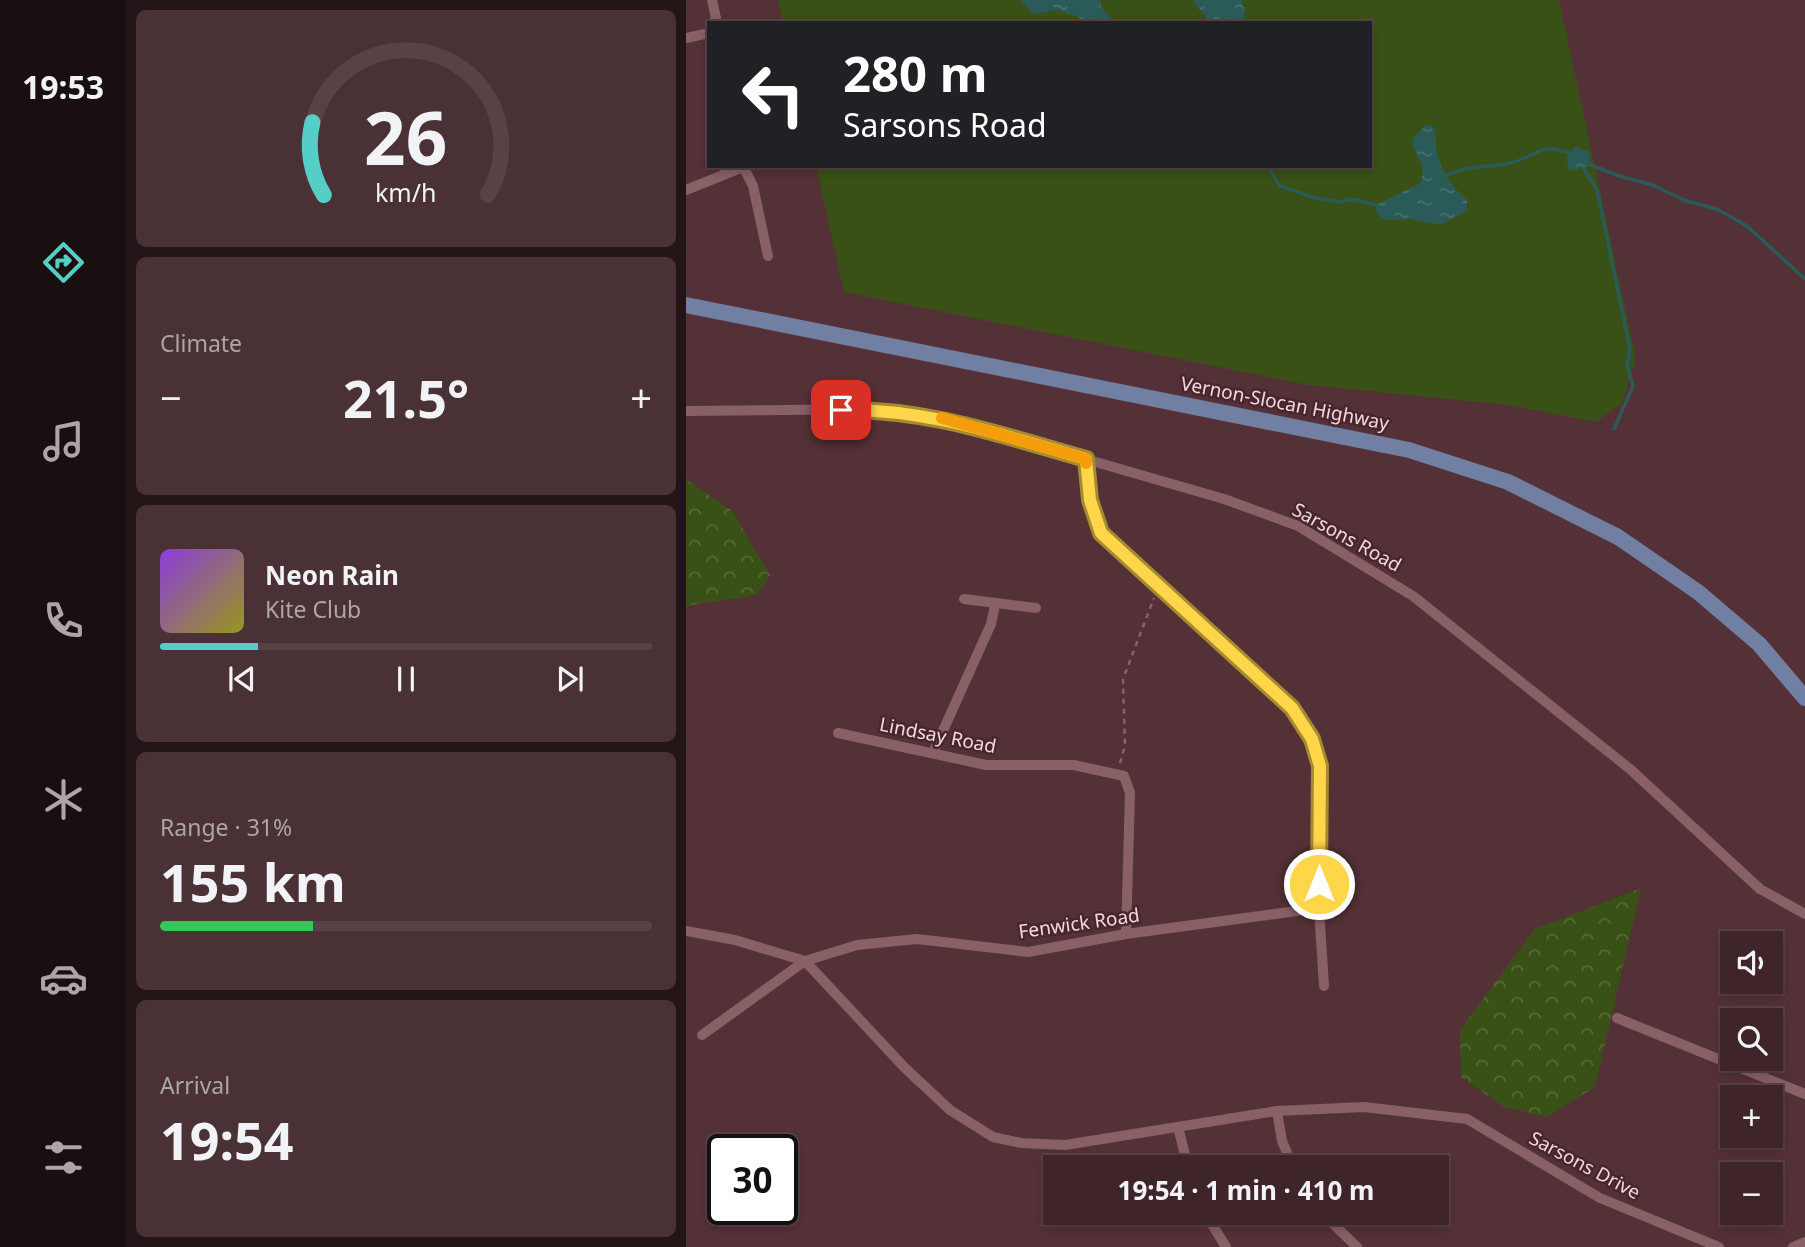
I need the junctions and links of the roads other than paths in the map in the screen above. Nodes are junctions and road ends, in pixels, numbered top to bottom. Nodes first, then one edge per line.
1 (712, 0) edge
2 (714, 21) edge
3 (707, 33) edge
4 (686, 38) edge
5 (741, 168) edge
6 (744, 168) edge
7 (686, 190) edge
8 (768, 256) dead end
9 (686, 305) edge
10 (686, 411) edge
11 (1086, 459) junction
12 (964, 599) dead end
13 (995, 605) junction
14 (1036, 608) dead end
15 (1805, 698) edge
16 (838, 733) dead end
17 (933, 753) junction
18 (1319, 908) junction
19 (1805, 914) edge
20 (686, 931) edge
21 (1126, 934) junction
22 (805, 961) junction
23 (1324, 986) dead end
24 (1617, 1018) dead end
25 (702, 1035) dead end
26 (1805, 1094) edge
27 (1277, 1111) junction
28 (1178, 1127) junction
29 (1185, 1155) edge
30 (1288, 1155) edge
31 (1212, 1225) edge
32 (1334, 1225) edge
33 (1805, 1242) edge
34 (1226, 1247) edge
35 (1357, 1247) edge
36 (1719, 1247) edge
37 (1793, 1247) edge

1 - 2 street
3 - 4 street
5 - 7 street
6 - 8 street
9 - 15 main road, Vernon-Slocan Highway
10 - 11 street, Sarsons Road
11 - 18 street
11 - 19 street, Sarsons Road
12 - 13 street
13 - 14 street
13 - 17 street
16 - 17 street, Lindsay Road
17 - 21 street, Lindsay Road
18 - 21 street, Fenwick Road
18 - 23 street
20 - 22 street
21 - 22 street, Fenwick Road
22 - 25 street, Fenwick Road
22 - 28 street, Sarsons Drive
24 - 26 street
27 - 28 street, Sarsons Drive
27 - 30 street
27 - 36 street, Sarsons Drive
28 - 29 street
31 - 34 street
32 - 35 street
33 - 37 street

